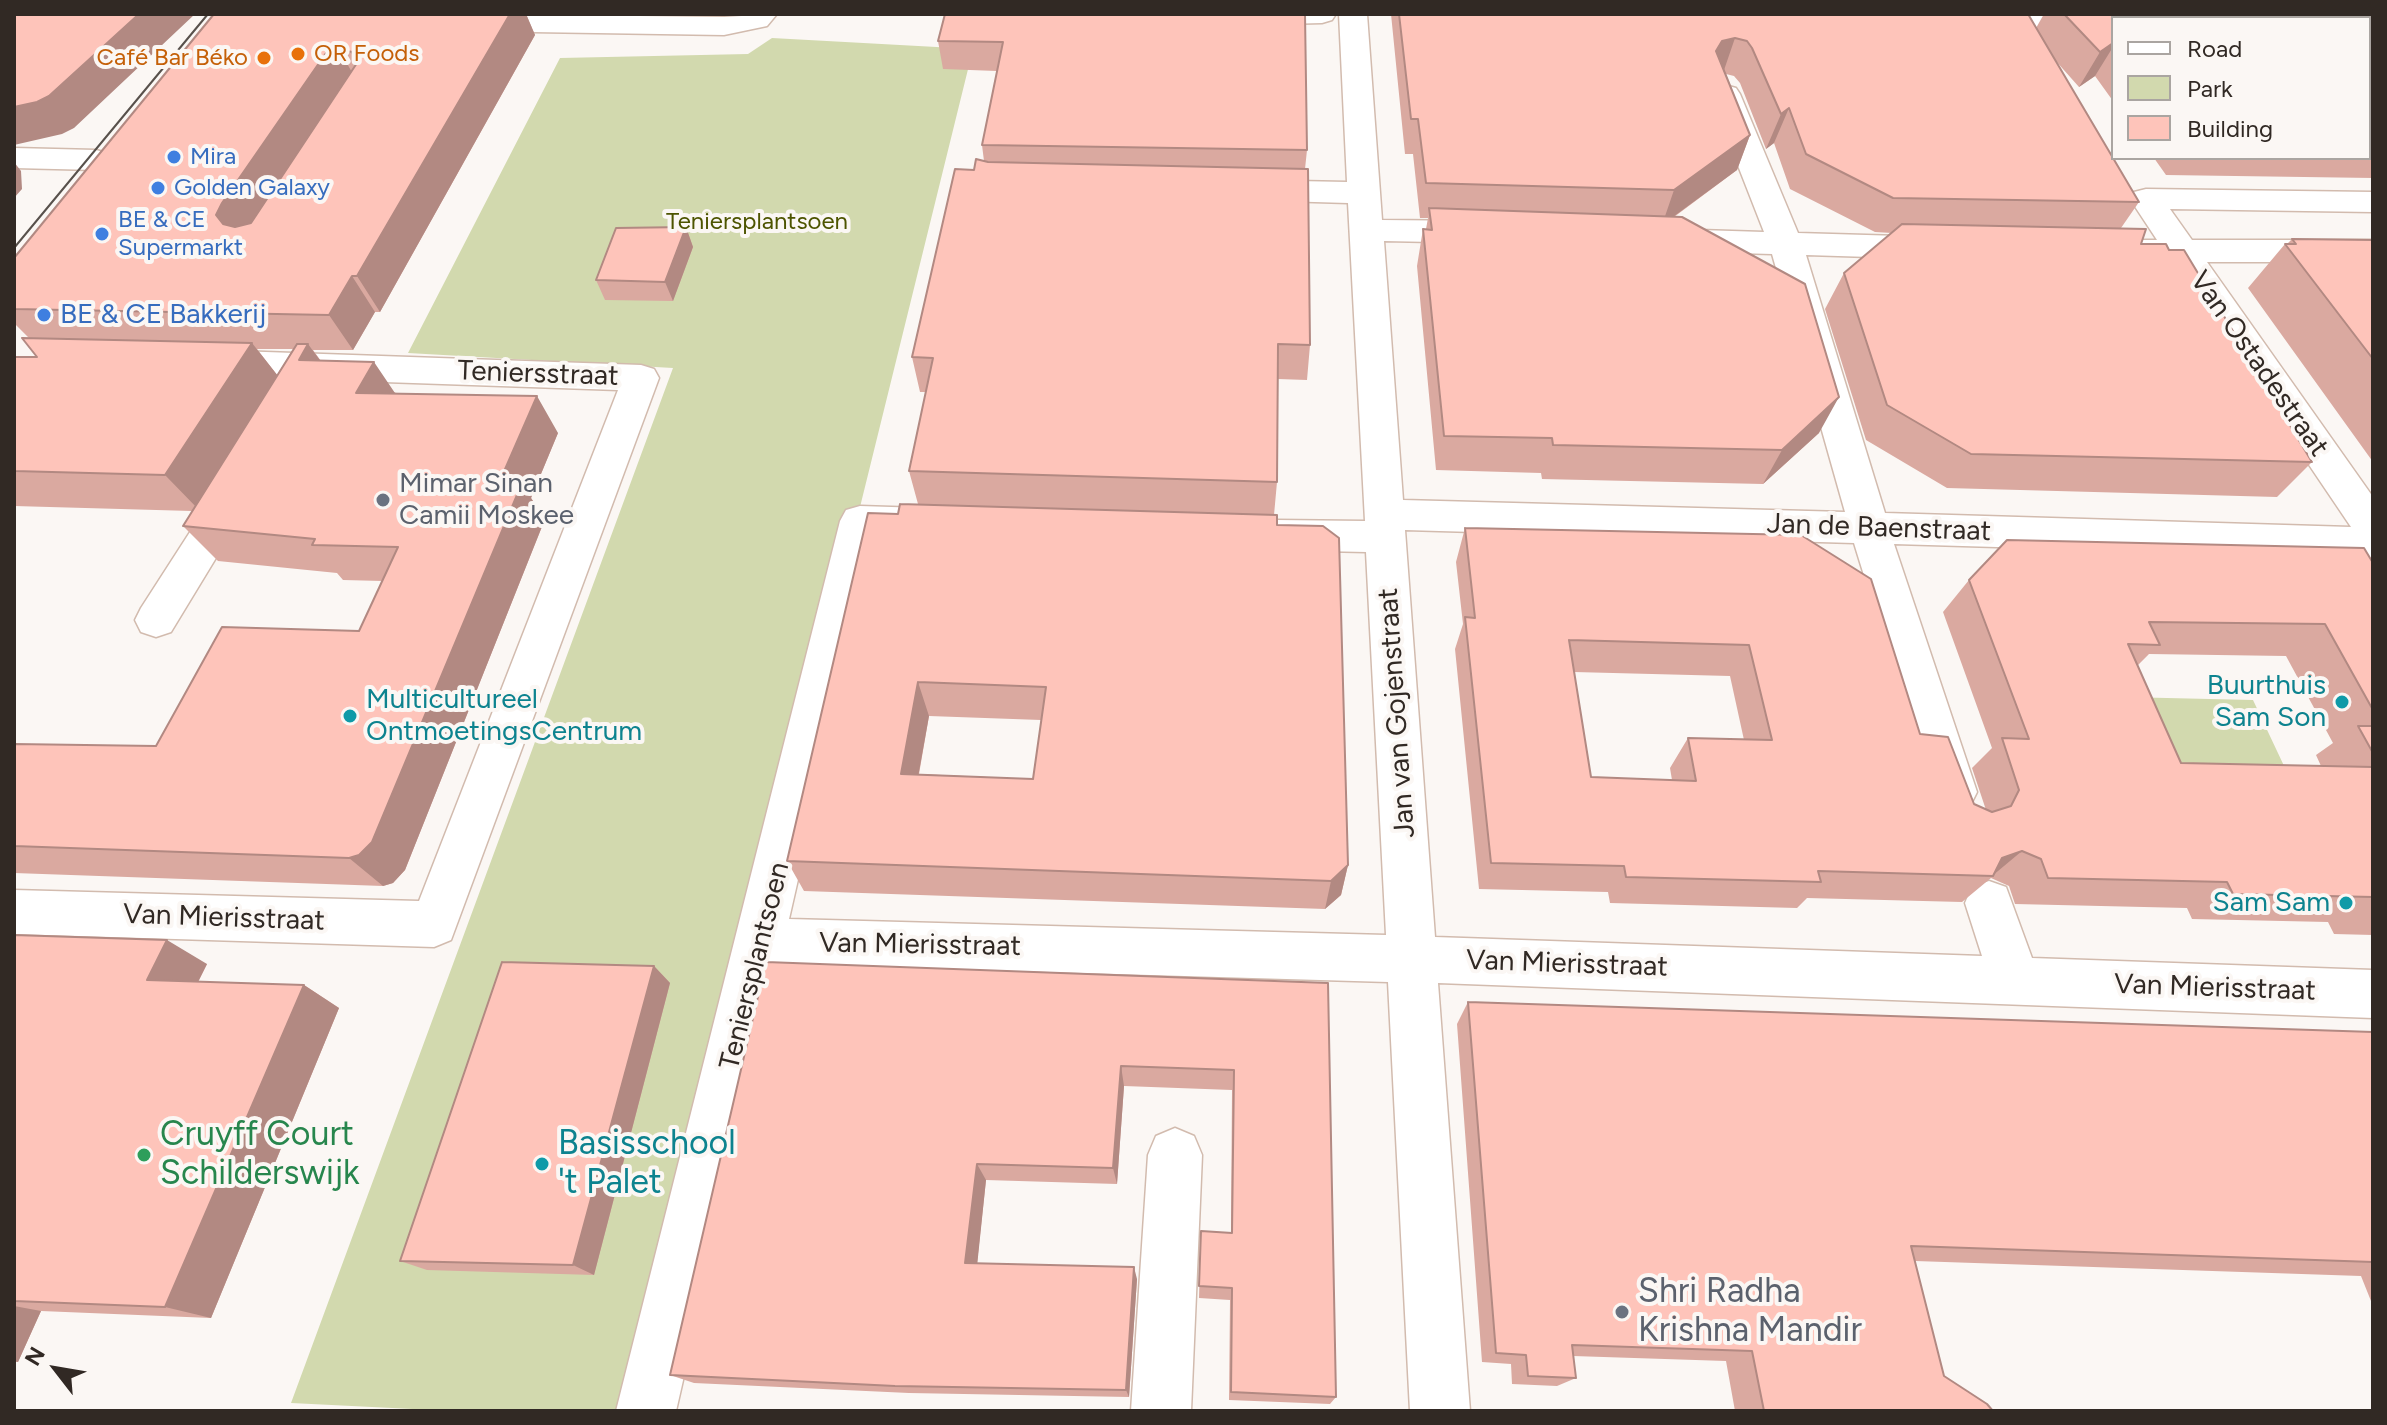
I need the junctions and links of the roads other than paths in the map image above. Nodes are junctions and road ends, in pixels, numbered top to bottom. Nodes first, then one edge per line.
1 (763, 14) edge
2 (1322, 14) edge
3 (1353, 14) edge
4 (1219, 16) edge
5 (2018, 19) edge
6 (436, 21) edge
7 (1947, 22) edge
8 (2111, 24) edge
9 (1722, 85) edge
10 (14, 158) edge
11 (1224, 189) edge
12 (68, 193) edge
13 (2373, 202) edge
14 (1366, 211) junction
15 (1510, 233) edge
16 (1633, 238) edge
17 (1786, 245) junction
18 (1960, 248) edge
19 (2102, 251) edge
20 (2373, 251) edge
21 (2181, 252) junction
22 (172, 362) edge
23 (313, 365) junction
24 (290, 403) edge
25 (252, 465) edge
26 (967, 525) edge
27 (1385, 525) junction
28 (1869, 528) junction
29 (2373, 528) edge
30 (1243, 534) edge
31 (2373, 543) edge
32 (156, 620) dead end
33 (1963, 817) edge
34 (1989, 903) edge
35 (14, 912) edge
36 (434, 924) joint
37 (761, 941) junction
38 (1412, 959) junction
39 (2015, 980) junction
40 (2373, 994) edge
41 (1175, 1155) dead end
42 (646, 1411) edge
43 (1161, 1411) edge
44 (1440, 1411) edge

1 - 6 street
2 - 4 street
3 - 14 street, Jan van Gojenstraat
5 - 7 street
5 - 8 street
9 - 17 street
10 - 12 street
11 - 14 street
13 - 21 street, Van Ostadestraat
14 - 15 street
14 - 27 street, Jan van Gojenstraat
16 - 17 street
17 - 18 street
17 - 28 street
19 - 21 street
20 - 21 street
21 - 29 street, Van Ostadestraat
22 - 23 street
23 - 24 street
23 - 36 street, Teniersstraat
25 - 32 street
26 - 37 street, Teniersplantsoen
27 - 28 street, Jan de Baenstraat
27 - 30 street, Jan de Baenstraat
27 - 38 street, Jan van Gojenstraat
28 - 31 street, Jan de Baenstraat
28 - 33 street
34 - 39 street
35 - 36 street, Van Mierisstraat
37 - 38 street, Van Mierisstraat
37 - 42 street, Teniersplantsoen
38 - 39 street, Van Mierisstraat
38 - 44 street, Jan van Gojenstraat
39 - 40 street, Van Mierisstraat
41 - 43 street

